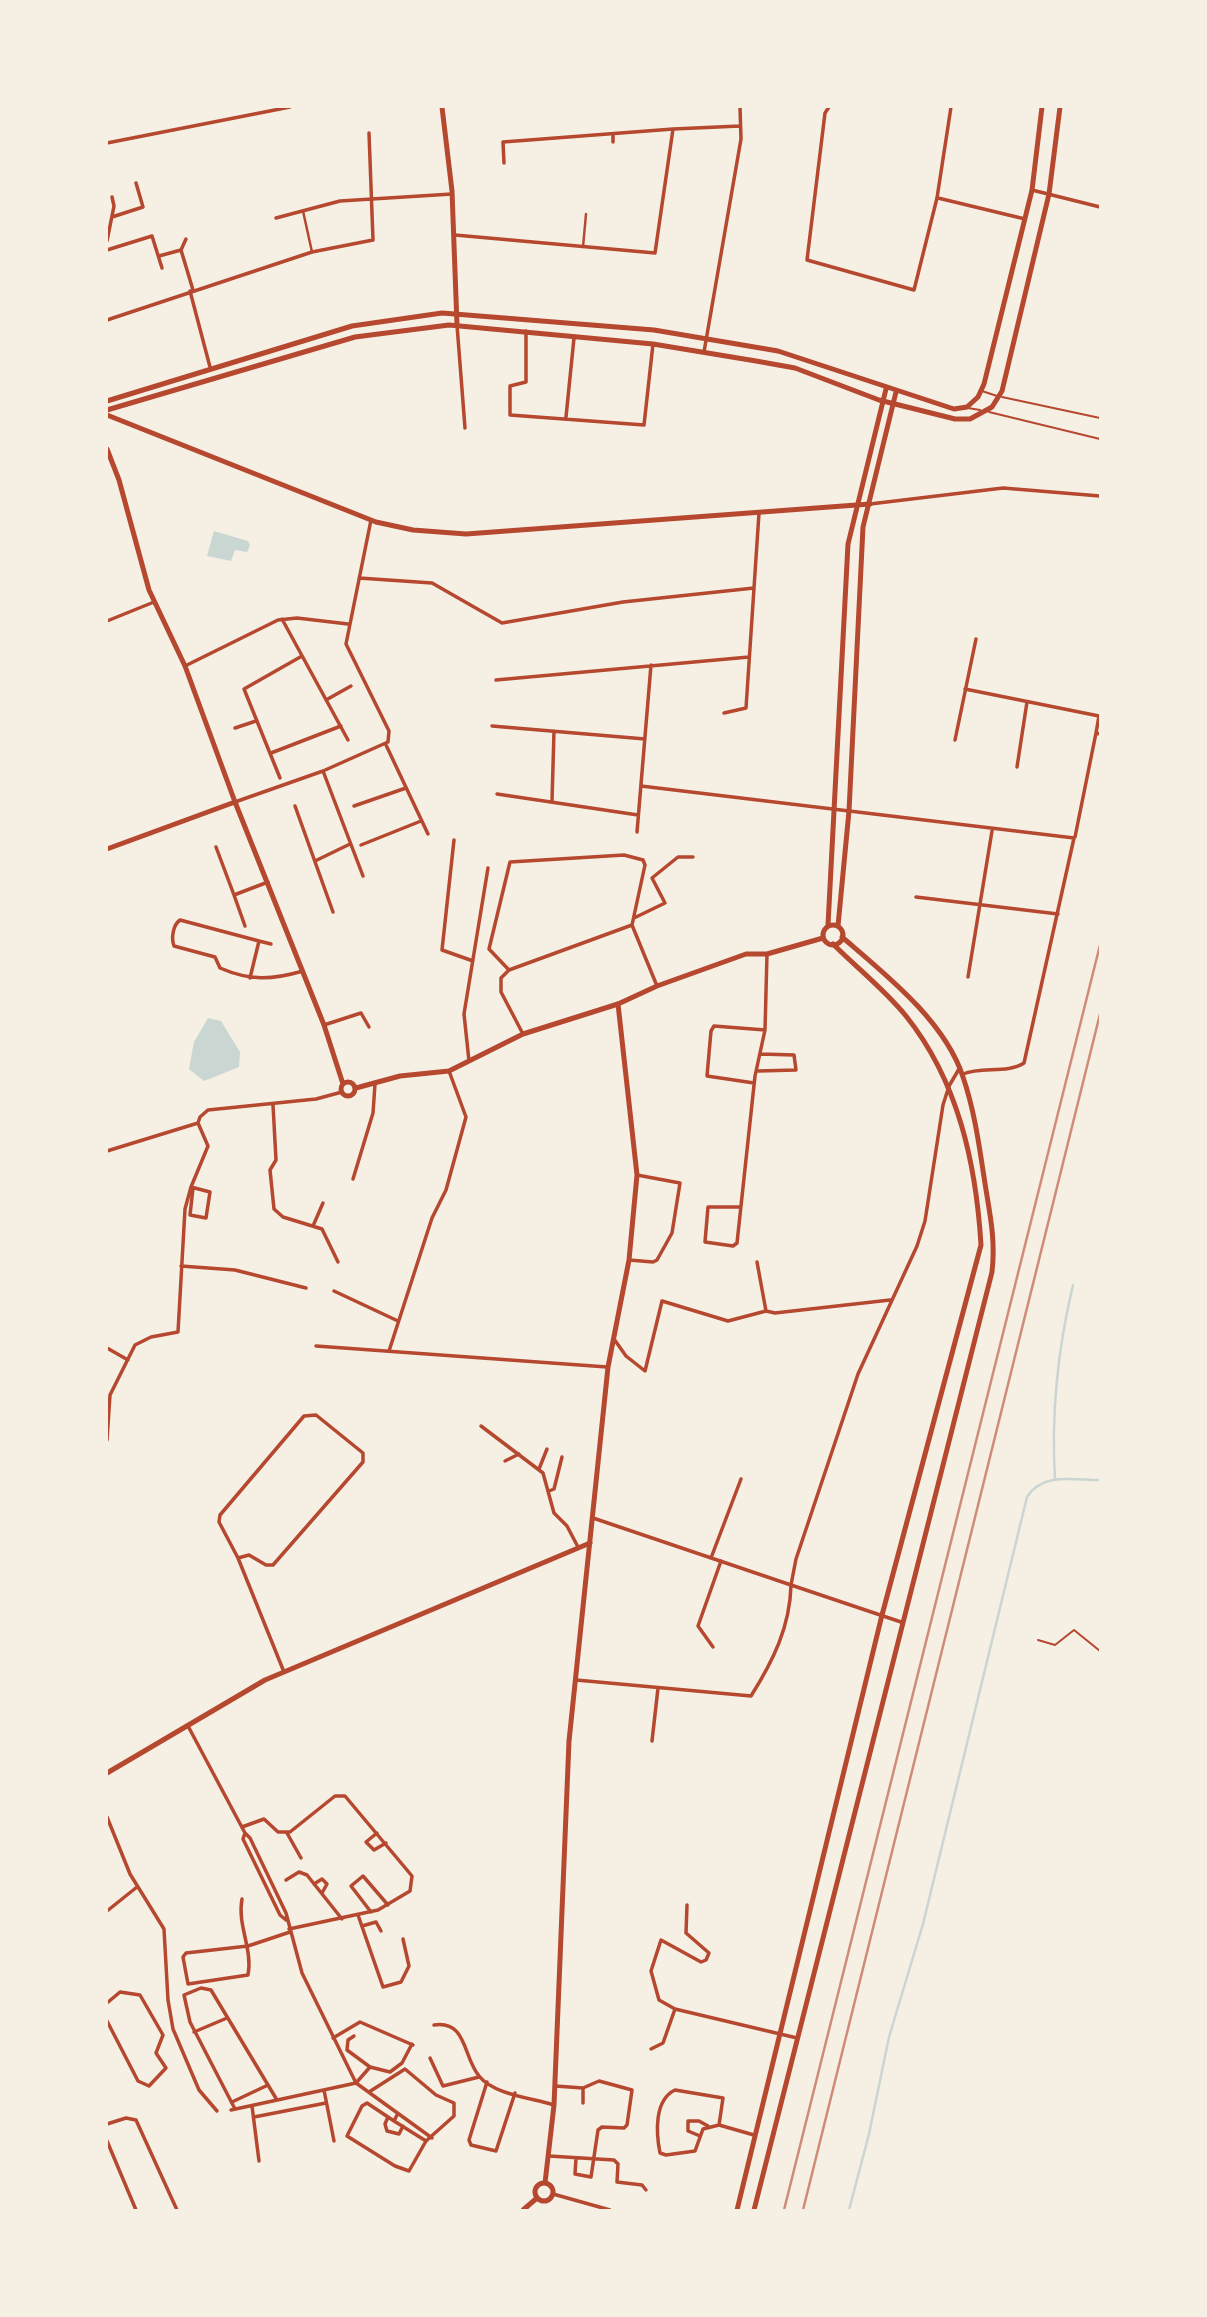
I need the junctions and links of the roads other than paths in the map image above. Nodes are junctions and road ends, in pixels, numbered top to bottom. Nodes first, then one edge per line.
1 (255, 107) edge
2 (290, 107) edge
3 (442, 107) edge
4 (740, 107) edge
5 (829, 107) edge
6 (951, 107) edge
7 (1042, 107) edge
8 (1060, 107) edge
9 (256, 113) junction
10 (740, 126) junction
11 (673, 129) junction
12 (369, 133) dead end
13 (613, 135) junction
14 (613, 142) dead end
15 (107, 143) edge
16 (504, 163) dead end
17 (136, 183) dead end
18 (1032, 190) junction
19 (452, 194) junction
20 (1049, 194) junction
21 (112, 197) dead end
22 (372, 198) junction
23 (937, 198) junction
24 (1100, 207) edge
25 (303, 211) junction
26 (586, 214) dead end
27 (112, 217) junction
28 (276, 218) dead end
29 (1025, 219) junction
30 (455, 235) junction
31 (186, 239) dead end
32 (107, 241) edge
33 (583, 247) junction
34 (107, 250) edge
35 (181, 250) junction
36 (312, 252) junction
37 (159, 256) junction
38 (850, 265) dead end
39 (162, 268) dead end
40 (849, 271) junction
41 (192, 291) junction
42 (457, 313) junction
43 (107, 320) edge
44 (457, 325) junction
45 (527, 331) junction
46 (574, 336) junction
47 (706, 338) junction
48 (653, 344) junction
49 (704, 352) junction
50 (210, 367) junction
51 (886, 389) junction
52 (981, 391) junction
53 (896, 392) junction
54 (1000, 397) junction
55 (107, 401) edge
56 (881, 401) junction
57 (894, 404) junction
58 (967, 407) junction
59 (107, 410) edge
60 (983, 411) junction
61 (107, 415) edge
62 (566, 418) junction
63 (1100, 418) edge
64 (465, 428) dead end
65 (1100, 439) edge
66 (107, 449) edge
67 (1100, 496) edge
68 (870, 504) junction
69 (856, 505) junction
70 (759, 511) junction
71 (371, 520) junction
72 (359, 578) junction
73 (754, 588) junction
74 (154, 602) junction
75 (282, 619) junction
76 (107, 621) edge
77 (348, 624) junction
78 (976, 639) dead end
79 (302, 656) junction
80 (749, 657) junction
81 (651, 665) junction
82 (185, 666) junction
83 (496, 680) dead end
84 (351, 686) dead end
85 (965, 689) junction
86 (326, 699) junction
87 (1027, 702) junction
88 (724, 713) dead end
89 (256, 721) junction
90 (341, 726) junction
91 (492, 726) dead end
92 (235, 728) dead end
93 (554, 731) junction
94 (1098, 734) edge
95 (645, 739) junction
96 (348, 740) dead end
97 (955, 740) dead end
98 (386, 745) junction
99 (270, 754) junction
100 (1017, 767) dead end
101 (323, 771) junction
102 (280, 778) dead end
103 (641, 786) junction
104 (406, 788) junction
105 (497, 794) dead end
106 (235, 802) junction
107 (552, 802) junction
108 (295, 806) dead end
109 (354, 806) dead end
110 (834, 808) junction
111 (849, 811) junction
112 (638, 815) junction
113 (421, 821) junction
114 (992, 830) junction
115 (637, 832) dead end
116 (428, 834) dead end
117 (1074, 838) junction
118 (454, 840) dead end
119 (351, 844) junction
120 (361, 845) dead end
121 (216, 847) dead end
122 (107, 849) edge
123 (693, 857) dead end
124 (315, 861) junction
125 (488, 868) dead end
126 (363, 877) dead end
127 (268, 882) junction
128 (234, 895) junction
129 (916, 897) dead end
130 (980, 902) junction
131 (333, 912) dead end
132 (1059, 914) junction
133 (634, 918) junction
134 (632, 925) junction
135 (828, 925) junction
136 (245, 926) dead end
137 (838, 926) junction
138 (842, 937) junction
139 (823, 938) junction
140 (259, 941) junction
141 (271, 944) dead end
142 (833, 944) junction
143 (767, 954) junction
144 (473, 961) junction
145 (509, 970) junction
146 (303, 971) junction
147 (968, 977) dead end
148 (250, 978) junction
149 (657, 986) junction
150 (618, 1004) junction
151 (324, 1025) junction
152 (369, 1027) dead end
153 (765, 1030) junction
154 (523, 1034) junction
155 (761, 1054) junction
156 (469, 1061) junction
157 (449, 1070) junction
158 (757, 1070) junction
159 (961, 1072) junction
160 (754, 1083) junction
161 (343, 1084) junction
162 (375, 1084) junction
163 (949, 1086) junction
164 (356, 1088) junction
165 (342, 1092) junction
166 (273, 1105) junction
167 (198, 1123) junction
168 (107, 1152) edge
169 (638, 1175) junction
170 (353, 1179) dead end
171 (192, 1187) junction
172 (323, 1203) dead end
173 (740, 1207) junction
174 (313, 1226) junction
175 (629, 1259) junction
176 (976, 1260) junction
177 (338, 1262) dead end
178 (757, 1262) dead end
179 (992, 1265) junction
180 (181, 1266) junction
181 (306, 1289) dead end
182 (334, 1291) dead end
183 (890, 1300) junction
184 (766, 1311) junction
185 (398, 1321) junction
186 (612, 1337) junction
187 (316, 1346) dead end
188 (107, 1348) edge
189 (389, 1351) junction
190 (128, 1360) junction
191 (608, 1367) junction
192 (481, 1426) dead end
193 (107, 1440) edge
194 (547, 1449) dead end
195 (519, 1454) junction
196 (562, 1457) dead end
197 (505, 1461) dead end
198 (539, 1469) junction
199 (741, 1479) dead end
200 (551, 1490) junction
201 (554, 1496) dead end
202 (593, 1518) junction
203 (590, 1543) junction
204 (578, 1547) junction
205 (238, 1558) junction
206 (711, 1558) junction
207 (721, 1561) junction
208 (792, 1585) junction
209 (882, 1615) junction
210 (901, 1622) junction
211 (1038, 1640) dead end
212 (713, 1647) dead end
213 (1100, 1651) edge
214 (284, 1672) junction
215 (576, 1680) junction
216 (658, 1688) junction
217 (188, 1726) junction
218 (652, 1741) dead end
219 (107, 1773) edge
220 (107, 1817) edge
221 (242, 1827) junction
222 (287, 1833) junction
223 (377, 1833) junction
224 (386, 1843) junction
225 (301, 1858) dead end
226 (286, 1880) dead end
227 (314, 1884) junction
228 (137, 1887) junction
229 (322, 1893) junction
230 (242, 1899) dead end
231 (388, 1905) junction
232 (687, 1905) dead end
233 (107, 1911) edge
234 (371, 1912) junction
235 (358, 1915) junction
236 (342, 1919) junction
237 (362, 1926) junction
238 (290, 1930) junction
239 (381, 1931) dead end
240 (403, 1939) dead end
241 (248, 1946) junction
242 (107, 2003) edge
243 (676, 2009) junction
244 (227, 2018) junction
245 (107, 2022) edge
246 (434, 2025) dead end
247 (194, 2032) junction
248 (781, 2034) junction
249 (354, 2036) dead end
250 (334, 2038) junction
251 (797, 2038) junction
252 (651, 2049) dead end
253 (430, 2058) dead end
254 (370, 2067) junction
255 (480, 2077) junction
256 (487, 2082) junction
257 (356, 2083) junction
258 (268, 2085) junction
259 (555, 2086) junction
260 (583, 2088) junction
261 (324, 2090) junction
262 (369, 2092) junction
263 (515, 2093) junction
264 (277, 2100) junction
265 (232, 2102) junction
266 (583, 2103) dead end
267 (326, 2104) junction
268 (554, 2105) junction
269 (252, 2106) junction
270 (217, 2111) dead end
271 (397, 2115) junction
272 (254, 2117) junction
273 (388, 2117) junction
274 (394, 2121) junction
275 (107, 2124) edge
276 (719, 2125) junction
277 (403, 2126) junction
278 (708, 2126) junction
279 (756, 2135) junction
280 (701, 2136) junction
281 (431, 2137) junction
282 (107, 2141) edge
283 (334, 2141) dead end
284 (426, 2141) junction
285 (549, 2156) junction
286 (576, 2158) junction
287 (594, 2159) junction
288 (259, 2161) dead end
289 (545, 2183) junction
290 (646, 2190) dead end
291 (553, 2194) junction
292 (537, 2198) junction
293 (136, 2210) edge
294 (177, 2210) edge
295 (523, 2210) edge
296 (610, 2210) edge
297 (737, 2210) edge
298 (754, 2210) edge

1 - 9 street
2 - 9 street
3 - 19 street
4 - 10 street
5 - 40 street
6 - 23 street
7 - 18 street
8 - 20 street
9 - 15 street
10 - 11 street
10 - 47 street
11 - 13 street
11 - 33 street
12 - 22 street
13 - 14 street
13 - 16 street
17 - 27 street
18 - 20 street
18 - 29 street
19 - 22 street
19 - 30 street
20 - 24 street
20 - 54 street
21 - 27 street
22 - 25 street
22 - 36 street
23 - 29 street
23 - 40 street
25 - 28 street
25 - 36 street
26 - 33 street
27 - 32 street
29 - 52 street
30 - 33 street
30 - 42 street
31 - 35 street
34 - 37 street
35 - 37 street
35 - 41 street
36 - 41 street
37 - 39 street
38 - 40 street
41 - 43 street
41 - 50 street
42 - 44 street
42 - 47 street
42 - 50 street
44 - 45 street
44 - 59 street
44 - 64 street
45 - 46 street
45 - 62 street
46 - 48 street
46 - 62 street
47 - 49 street
47 - 51 street
48 - 49 street
48 - 62 street
49 - 56 street
50 - 55 street
51 - 53 street
51 - 56 street
52 - 54 lane
52 - 58 street
53 - 57 street
53 - 58 street
54 - 60 street
54 - 63 lane
56 - 57 street
56 - 69 street
57 - 60 street
57 - 68 street
58 - 60 lane
60 - 65 lane
61 - 71 street
66 - 74 street
67 - 68 street
68 - 69 street
68 - 111 street
69 - 70 street
69 - 110 street
70 - 71 street
70 - 73 street
71 - 72 street
72 - 73 street
72 - 77 street
73 - 80 street
74 - 76 street
74 - 82 street
75 - 77 street
75 - 79 street
75 - 82 street
77 - 98 street
78 - 85 street
79 - 86 street
79 - 89 street
80 - 81 street
80 - 88 street
81 - 83 street
81 - 95 street
82 - 106 street
84 - 86 street
85 - 87 street
85 - 97 street
86 - 90 street
87 - 94 street
87 - 100 street
89 - 92 street
89 - 99 street
90 - 96 street
90 - 99 street
91 - 93 street
93 - 95 street
93 - 107 street
94 - 117 street
95 - 103 street
98 - 101 street
98 - 104 street
99 - 102 street
101 - 106 street
101 - 119 street
103 - 110 street
103 - 112 street
104 - 109 street
104 - 113 street
105 - 107 street
106 - 122 street
106 - 127 street
107 - 112 street
108 - 124 street
110 - 111 street
110 - 135 street
111 - 114 street
111 - 137 street
112 - 115 street
113 - 116 street
113 - 120 street
114 - 117 street
114 - 130 street
117 - 132 street
118 - 144 street
119 - 124 street
119 - 126 street
121 - 128 street
123 - 133 street
124 - 131 street
125 - 144 street
127 - 128 street
127 - 146 street
128 - 136 street
129 - 130 street
130 - 132 street
130 - 147 street
132 - 159 street
133 - 134 street
133 - 145 street
134 - 145 street
134 - 149 street
135 - 137 street
135 - 139 street
137 - 138 street
138 - 142 street
138 - 159 street
139 - 142 street
139 - 143 street
140 - 141 street
140 - 148 street
140 - 148 street
142 - 163 street
143 - 149 street
143 - 153 street
144 - 156 street
145 - 154 street
146 - 148 street
146 - 151 street
149 - 150 street
150 - 154 street
150 - 169 street
151 - 152 street
151 - 161 street
153 - 155 street
153 - 160 street
154 - 156 street
155 - 158 street
155 - 158 street
156 - 157 street
157 - 162 street
157 - 185 street
158 - 160 street
159 - 163 street
159 - 179 street
160 - 173 street
161 - 164 street
161 - 165 street
162 - 164 street
162 - 170 street
163 - 176 street
163 - 183 street
164 - 165 street
165 - 166 street
166 - 167 street
166 - 174 street
167 - 168 street
167 - 171 street
169 - 175 street
169 - 175 street
171 - 171 street
171 - 180 street
172 - 174 street
173 - 173 street
174 - 177 street
175 - 186 street
176 - 179 street
176 - 209 street
178 - 184 street
179 - 210 street
180 - 181 street
180 - 190 street
182 - 185 street
183 - 184 street
183 - 208 street
184 - 186 street
185 - 189 street
186 - 191 street
187 - 189 street
188 - 190 street
189 - 191 street
190 - 193 street
191 - 202 street
192 - 195 street
194 - 198 street
195 - 197 street
195 - 198 street
196 - 200 street
198 - 200 street
199 - 206 street
200 - 201 street
200 - 204 street
202 - 203 street
202 - 206 street
203 - 204 street
203 - 215 street
204 - 214 street
205 - 205 street
205 - 214 street
206 - 207 street
207 - 208 street
207 - 212 street
208 - 209 street
208 - 216 street
209 - 210 street
209 - 248 street
210 - 251 street
211 - 213 lane
214 - 217 street
215 - 216 street
215 - 259 street
216 - 218 street
217 - 219 street
217 - 221 street
220 - 228 street
221 - 222 street
221 - 238 street
222 - 223 street
222 - 225 street
223 - 224 street
223 - 224 street
224 - 231 street
226 - 227 street
227 - 229 street
227 - 229 street
228 - 233 street
228 - 270 street
229 - 236 street
230 - 241 street
231 - 234 street
231 - 234 street
232 - 243 street
234 - 235 street
235 - 236 street
235 - 237 street
236 - 238 street
237 - 239 street
237 - 240 street
238 - 241 street
238 - 250 street
241 - 241 street
242 - 245 street
243 - 248 street
243 - 252 street
244 - 247 street
244 - 247 street
244 - 258 street
246 - 255 street
247 - 265 street
248 - 251 street
248 - 279 street
249 - 254 street
250 - 254 street
250 - 257 street
251 - 298 street
253 - 255 street
254 - 257 street
255 - 256 street
256 - 263 street
256 - 263 street
257 - 261 street
257 - 262 street
258 - 264 street
258 - 265 street
259 - 260 street
259 - 268 street
260 - 266 street
260 - 287 street
261 - 264 street
261 - 267 street
262 - 271 street
262 - 281 street
263 - 268 street
264 - 269 street
265 - 269 street
267 - 272 street
267 - 283 street
268 - 285 street
269 - 272 street
271 - 274 street
271 - 281 street
272 - 288 street
273 - 274 street
273 - 277 street
273 - 284 street
274 - 277 street
275 - 294 street
276 - 278 street
276 - 279 street
276 - 280 street
277 - 284 street
278 - 280 street
278 - 280 street
279 - 297 street
281 - 284 street
282 - 293 street
285 - 286 street
285 - 289 street
286 - 287 street
286 - 287 street
287 - 290 street
289 - 291 street
289 - 292 street
291 - 292 street
291 - 296 street
292 - 295 street

